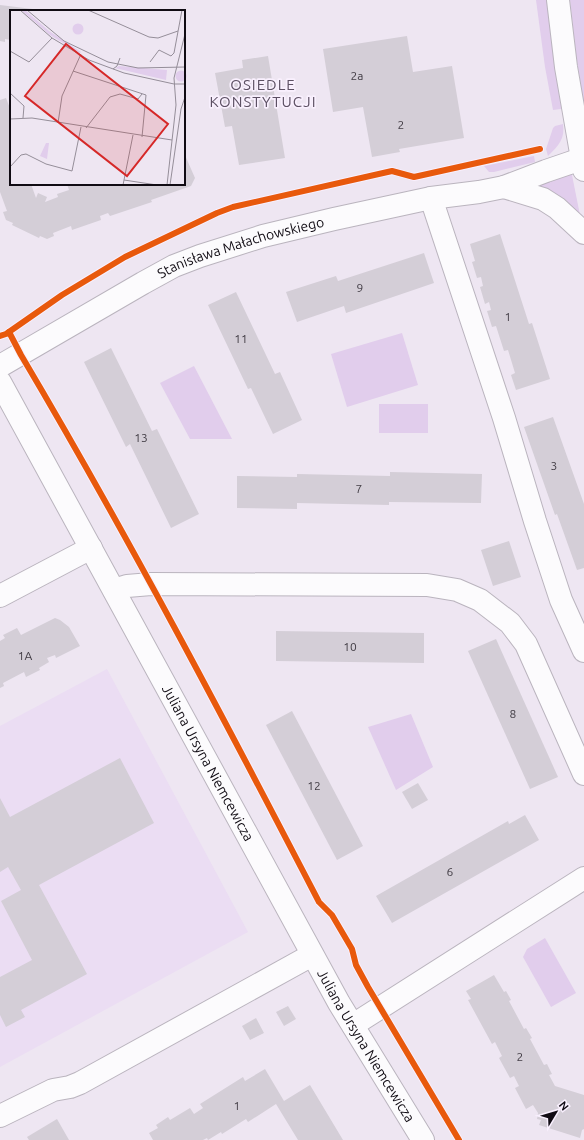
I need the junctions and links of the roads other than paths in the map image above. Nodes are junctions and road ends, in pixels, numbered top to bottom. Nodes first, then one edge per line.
1 (558, 0) edge
2 (583, 162) edge
3 (504, 187) junction
4 (431, 198) junction
5 (584, 232) edge
6 (0, 366) edge
7 (0, 382) edge
8 (91, 548) junction
9 (114, 590) junction
10 (0, 596) edge
11 (584, 651) edge
12 (584, 774) edge
13 (584, 878) edge
14 (312, 954) junction
15 (353, 1025) junction
16 (0, 1116) edge
17 (423, 1140) edge

1 - 2 street
2 - 3 street, Stanisława Małachowskiego
3 - 4 street, Stanisława Małachowskiego
3 - 5 street, Stanisława Małachowskiego
4 - 6 street, Stanisława Małachowskiego
4 - 11 street
7 - 8 street, Juliana Ursyna Niemcewicza
8 - 9 street, Juliana Ursyna Niemcewicza
8 - 10 street
9 - 12 street
9 - 14 street, Juliana Ursyna Niemcewicza
13 - 15 street
14 - 15 street, Juliana Ursyna Niemcewicza
14 - 16 street
15 - 17 street, Juliana Ursyna Niemcewicza

